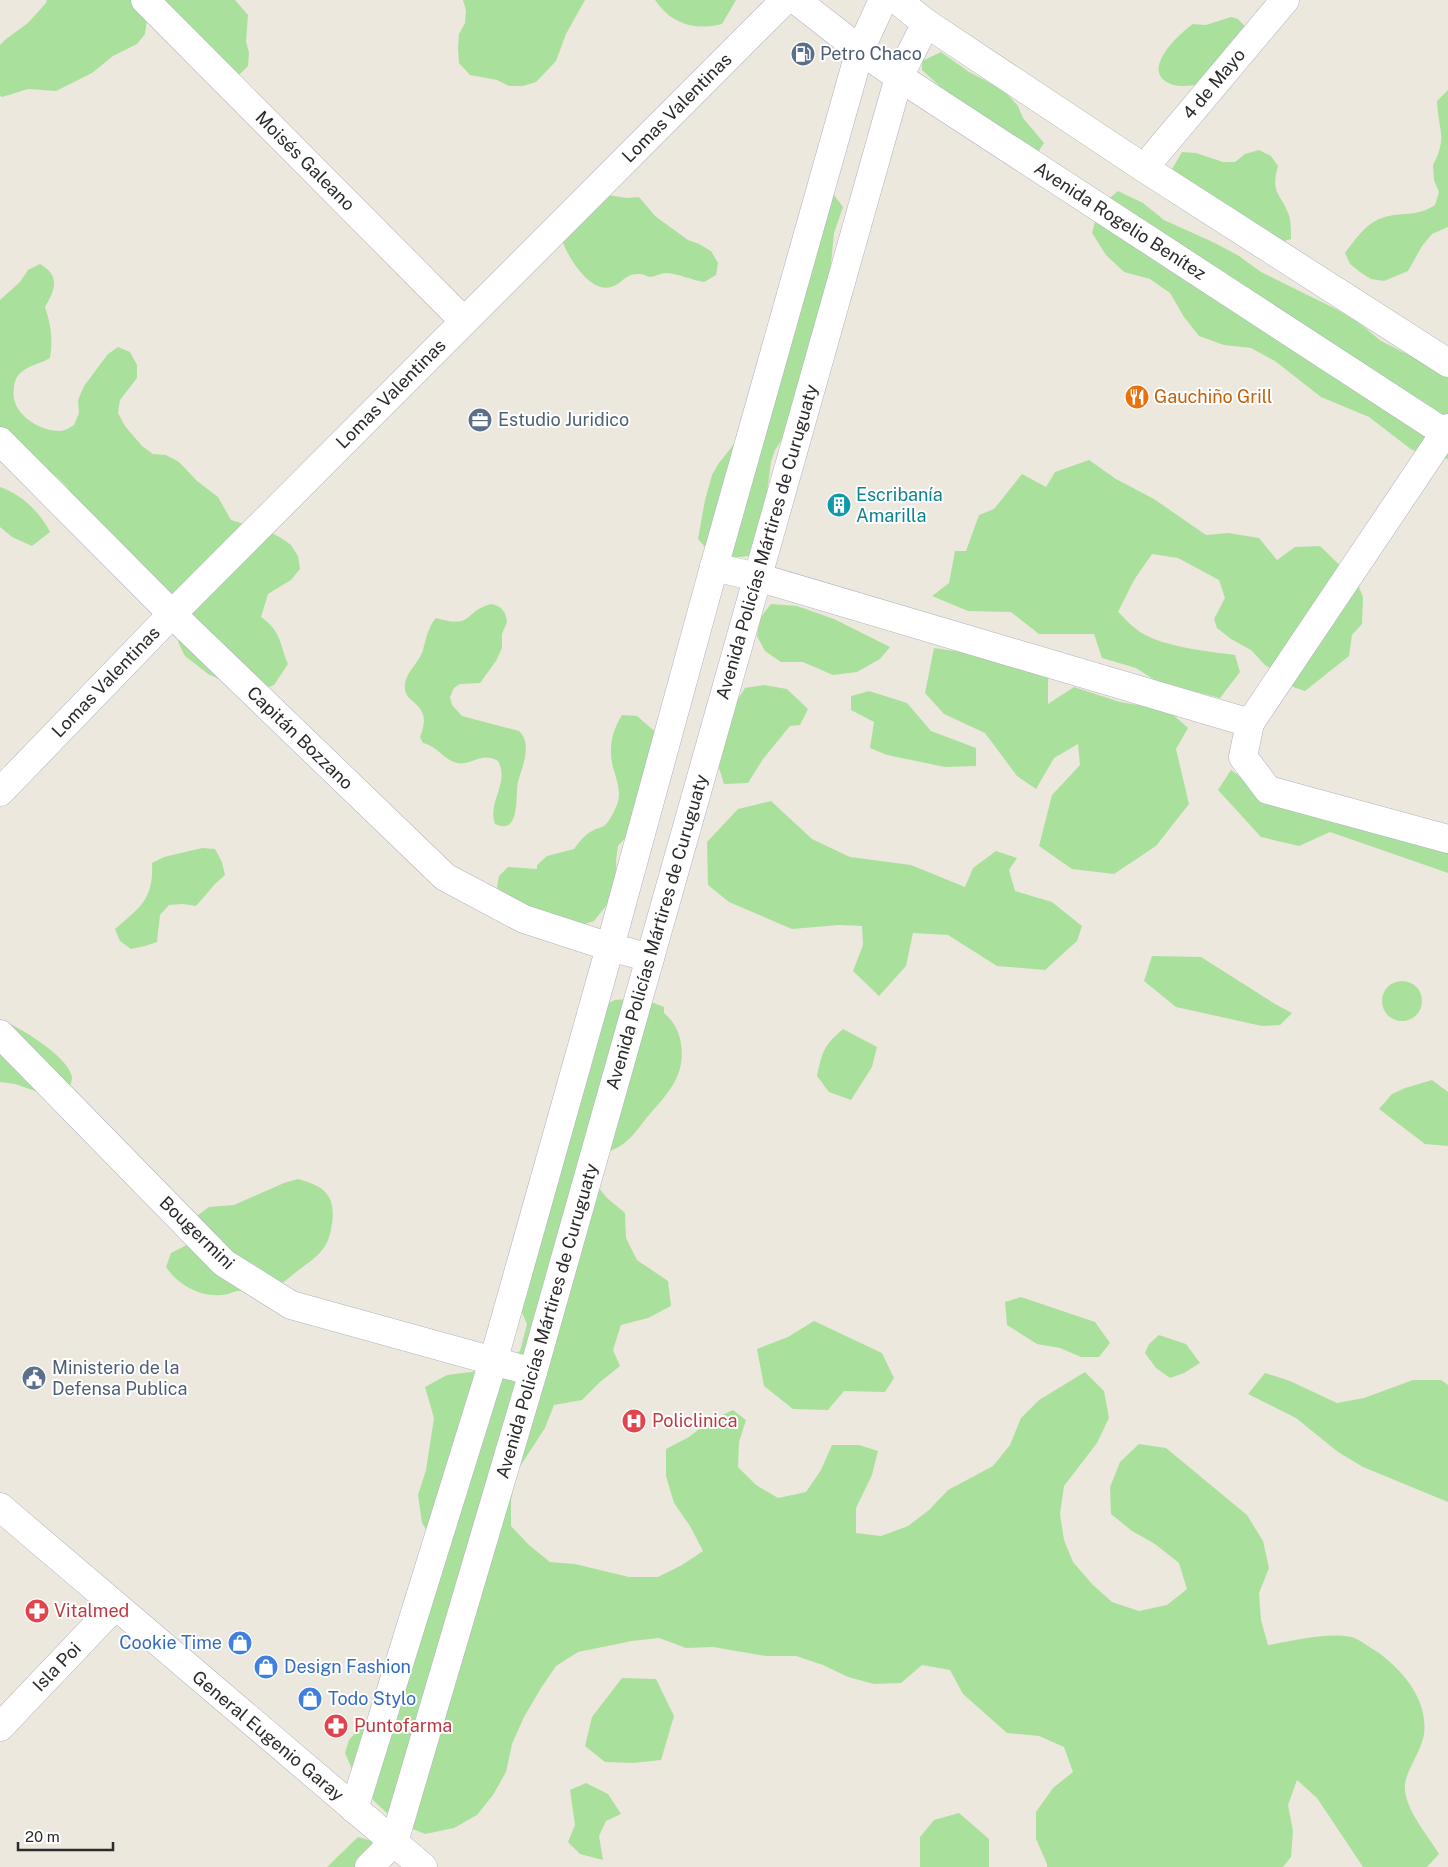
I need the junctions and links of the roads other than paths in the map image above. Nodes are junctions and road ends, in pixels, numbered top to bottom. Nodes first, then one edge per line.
1 (145, 0) edge
2 (785, 0) edge
3 (796, 0) edge
4 (883, 0) edge
5 (897, 0) edge
6 (1285, 0) edge
7 (926, 23) junction
8 (860, 50) junction
9 (899, 77) junction
10 (1144, 168) junction
11 (464, 321) junction
12 (1448, 363) edge
13 (1447, 432) edge
14 (0, 441) edge
15 (714, 567) junction
16 (757, 577) junction
17 (172, 614) junction
18 (1250, 723) junction
19 (0, 792) edge
20 (1448, 839) edge
21 (610, 947) junction
22 (650, 958) junction
23 (0, 1034) edge
24 (493, 1362) junction
25 (533, 1372) junction
26 (0, 1507) edge
27 (115, 1606) junction
28 (0, 1727) edge
29 (354, 1809) junction
30 (394, 1842) junction
31 (369, 1867) edge
32 (423, 1867) edge

1 - 11 street, Moisés Galeano
2 - 11 street, Lomas Valentinas
3 - 8 street, Avenida Rogelio Benítez
4 - 8 street
5 - 7 street
6 - 10 street, 4 de Mayo
7 - 9 street, Avenida Policías Mártires de Curuguaty
7 - 10 street
8 - 9 street, Avenida Rogelio Benítez
8 - 15 street
9 - 13 street, Avenida Rogelio Benítez
9 - 16 street, Avenida Policías Mártires de Curuguaty
10 - 12 street
11 - 17 street, Lomas Valentinas
13 - 18 street
14 - 17 street, Capitán Bozzano
15 - 16 street
15 - 21 street
16 - 18 street
16 - 22 street, Avenida Policías Mártires de Curuguaty
17 - 19 street, Lomas Valentinas
17 - 21 street, Capitán Bozzano
18 - 20 street
21 - 22 street, Capitán Bozzano
21 - 24 street
22 - 25 street, Avenida Policías Mártires de Curuguaty
23 - 24 street, Bougermini
24 - 25 street, Bougermini
24 - 29 street
25 - 30 street, Avenida Policías Mártires de Curuguaty
26 - 27 street, General Eugenio Garay
27 - 28 street, Isla Poi
27 - 29 street, General Eugenio Garay
29 - 30 street, General Eugenio Garay
30 - 31 street
30 - 32 street, General Eugenio Garay

